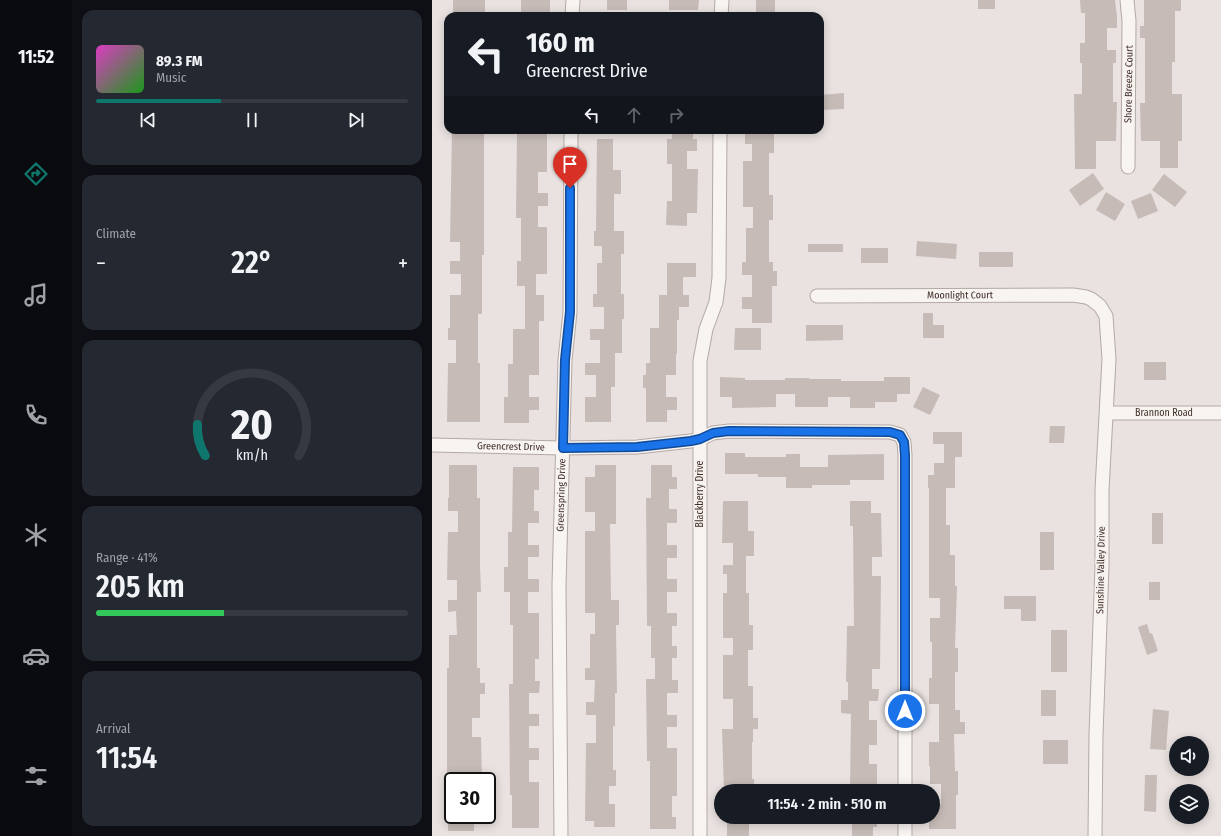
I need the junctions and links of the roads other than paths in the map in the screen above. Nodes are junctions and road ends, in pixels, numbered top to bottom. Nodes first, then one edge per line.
1 (573, 0) edge
2 (722, 0) edge
3 (1128, 0) edge
4 (572, 12) edge
5 (722, 12) edge
6 (571, 134) edge
7 (720, 134) edge
8 (1128, 168) dead end
9 (817, 296) dead end
10 (1100, 306) joint
11 (1107, 413) junction
12 (1221, 413) edge
13 (700, 439) junction
14 (432, 445) edge
15 (563, 448) junction
16 (905, 784) edge
17 (905, 824) edge
18 (561, 836) edge
19 (700, 836) edge
20 (905, 836) edge
21 (1095, 836) edge

1 - 4 street
2 - 5 street
3 - 8 street, Shore Breeze Court
6 - 15 street, Greenspring Drive
7 - 13 street, Blackberry Drive
9 - 10 street, Moonlight Court
10 - 11 street, Sunshine Valley Drive
11 - 12 street, Brannon Road
11 - 21 street, Sunshine Valley Drive
13 - 15 street, Greencrest Drive
13 - 16 street, Greencrest Drive
13 - 19 street, Blackberry Drive
14 - 15 street, Greencrest Drive
15 - 18 street, Greenspring Drive
17 - 20 street

